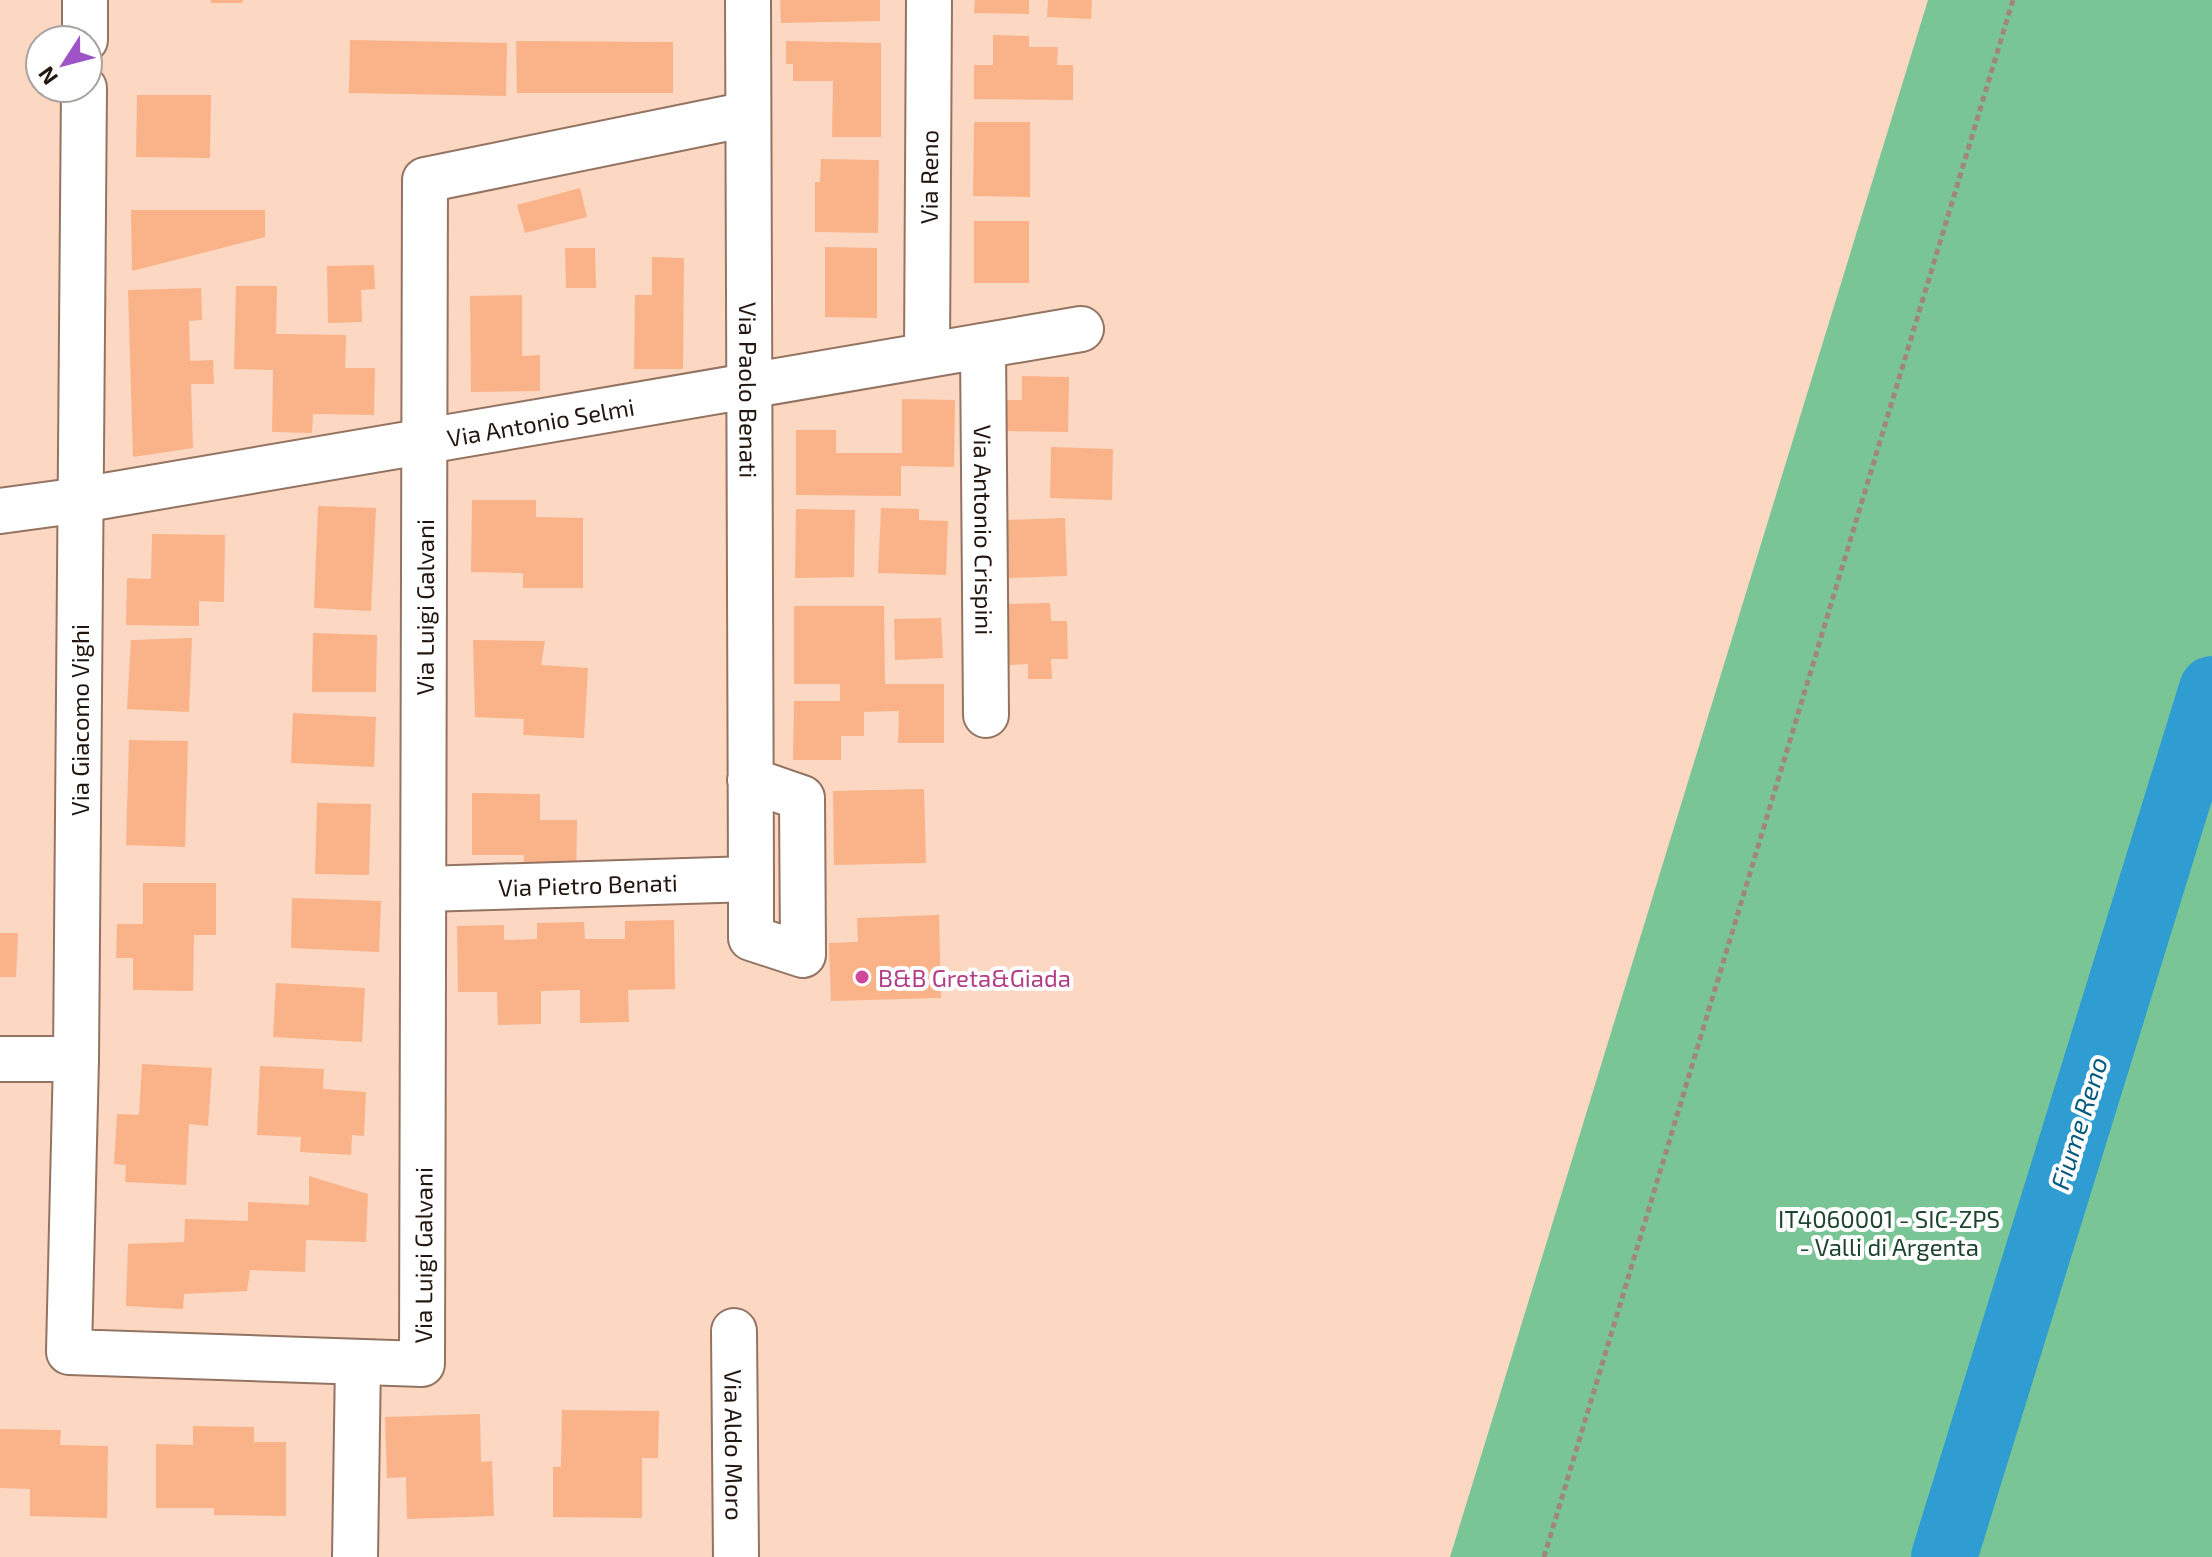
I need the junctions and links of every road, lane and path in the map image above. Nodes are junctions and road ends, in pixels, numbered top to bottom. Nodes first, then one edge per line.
1 (85, 0) edge
2 (748, 0) edge
3 (929, 0) edge
4 (2013, 0) edge
5 (85, 24) edge
6 (84, 104) edge
7 (748, 114) junction
8 (1081, 329) dead end
9 (983, 346) junction
10 (927, 355) junction
11 (749, 386) junction
12 (426, 441) junction
13 (81, 500) junction
14 (0, 511) edge
15 (986, 715) dead end
16 (750, 780) junction
17 (751, 879) junction
18 (424, 889) junction
19 (0, 1059) edge
20 (76, 1059) junction
21 (734, 1331) dead end
22 (358, 1362) junction
23 (355, 1557) edge
24 (736, 1557) edge
25 (1544, 1557) edge

1 - 5 street
2 - 7 street, Via Paolo Benati
3 - 10 street, Via Reno
4 - 25 path
6 - 13 street, Via Giacomo Vighi
7 - 11 street, Via Paolo Benati
7 - 12 street, Via Luigi Galvani
8 - 9 street, Via Antonio Selmi
9 - 10 street, Via Antonio Selmi
9 - 15 street, Via Antonio Crispini
10 - 11 street, Via Antonio Selmi
11 - 12 street, Via Antonio Selmi
11 - 16 street, Via Paolo Benati
12 - 13 street, Via Antonio Selmi
12 - 18 street, Via Luigi Galvani
13 - 14 street, Via Antonio Selmi
13 - 20 street, Via Giacomo Vighi
16 - 17 street, Via Paolo Benati
16 - 17 street, Via Paolo Benati
17 - 18 street, Via Pietro Benati
18 - 22 street, Via Luigi Galvani
19 - 20 street
20 - 22 street, Via Giacomo Vighi
21 - 24 street, Via Aldo Moro
22 - 23 street

